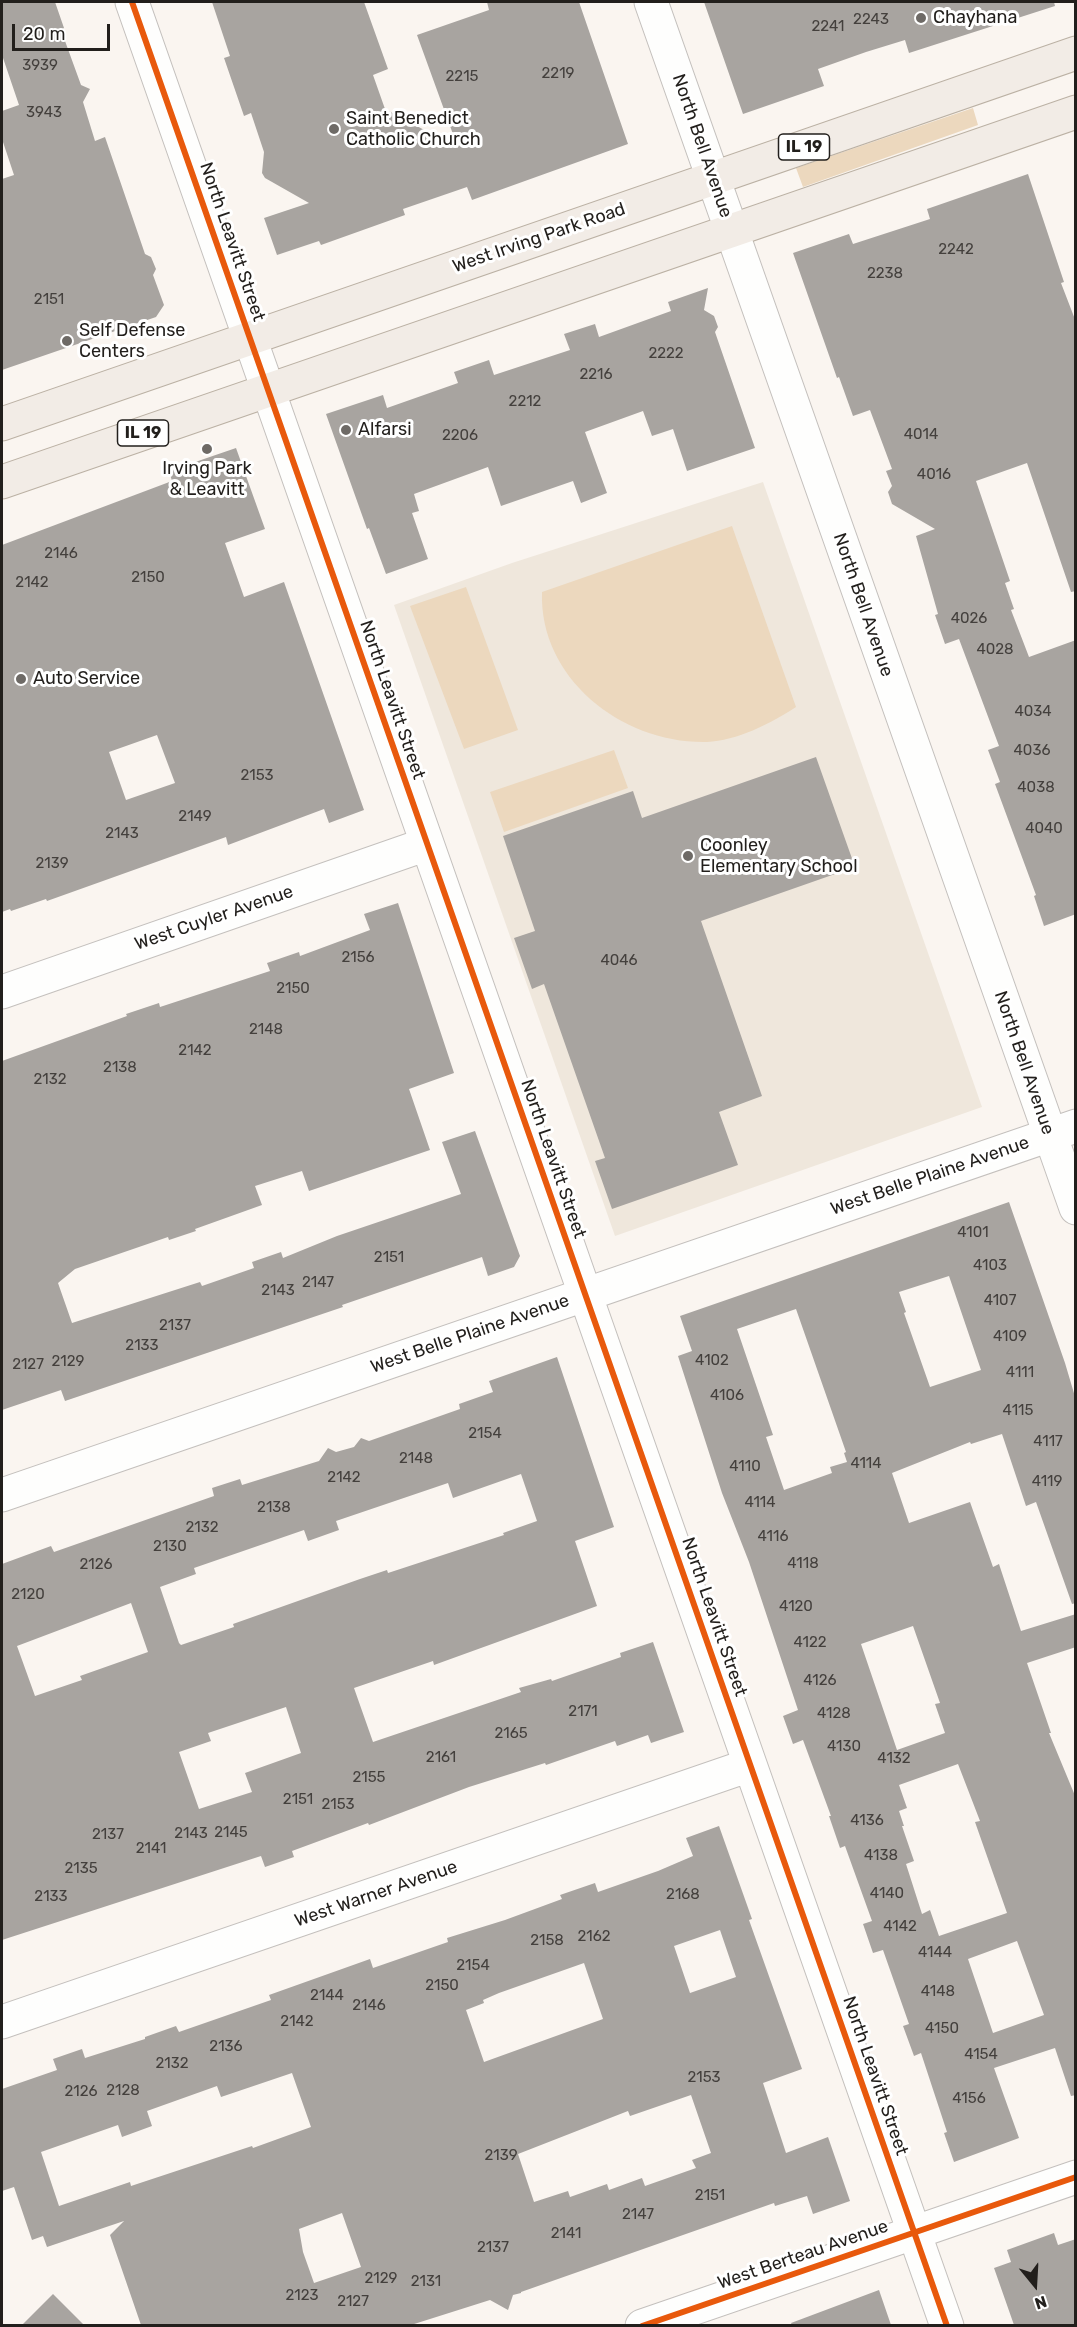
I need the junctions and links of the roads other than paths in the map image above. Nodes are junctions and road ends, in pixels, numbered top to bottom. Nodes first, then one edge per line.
1 (132, 2) edge
2 (651, 2) edge
3 (1076, 53) edge
4 (1076, 112) edge
5 (712, 178) junction
6 (731, 231) junction
7 (249, 338) junction
8 (268, 390) junction
9 (2, 424) edge
10 (2, 482) edge
11 (427, 844) junction
12 (2, 992) edge
13 (1063, 1131) edge
14 (1076, 1208) edge
15 (585, 1294) junction
16 (2, 1495) edge
17 (750, 1765) junction
18 (2, 2022) edge
19 (1076, 2177) edge
20 (914, 2232) junction
21 (642, 2325) edge
22 (947, 2325) edge

1 - 7 street, North Leavitt Street
2 - 5 street, North Bell Avenue
3 - 5 main road, West Irving Park Road / IL 19
4 - 6 main road, IL 19
5 - 6 street, North Bell Avenue
5 - 7 main road, West Irving Park Road / IL 19
6 - 8 main road, IL 19
6 - 13 street, North Bell Avenue
7 - 8 street, North Leavitt Street
7 - 9 main road, West Irving Park Road / IL 19
8 - 10 main road, IL 19
8 - 11 street, North Leavitt Street
11 - 12 street, West Cuyler Avenue
11 - 15 street, North Leavitt Street
13 - 14 street, North Bell Avenue
13 - 15 street, West Belle Plaine Avenue
15 - 16 street, West Belle Plaine Avenue
15 - 17 street, North Leavitt Street
17 - 18 street, West Warner Avenue
17 - 20 street, North Leavitt Street
19 - 20 street, West Berteau Avenue
20 - 21 street, West Berteau Avenue
20 - 22 street, North Leavitt Street

